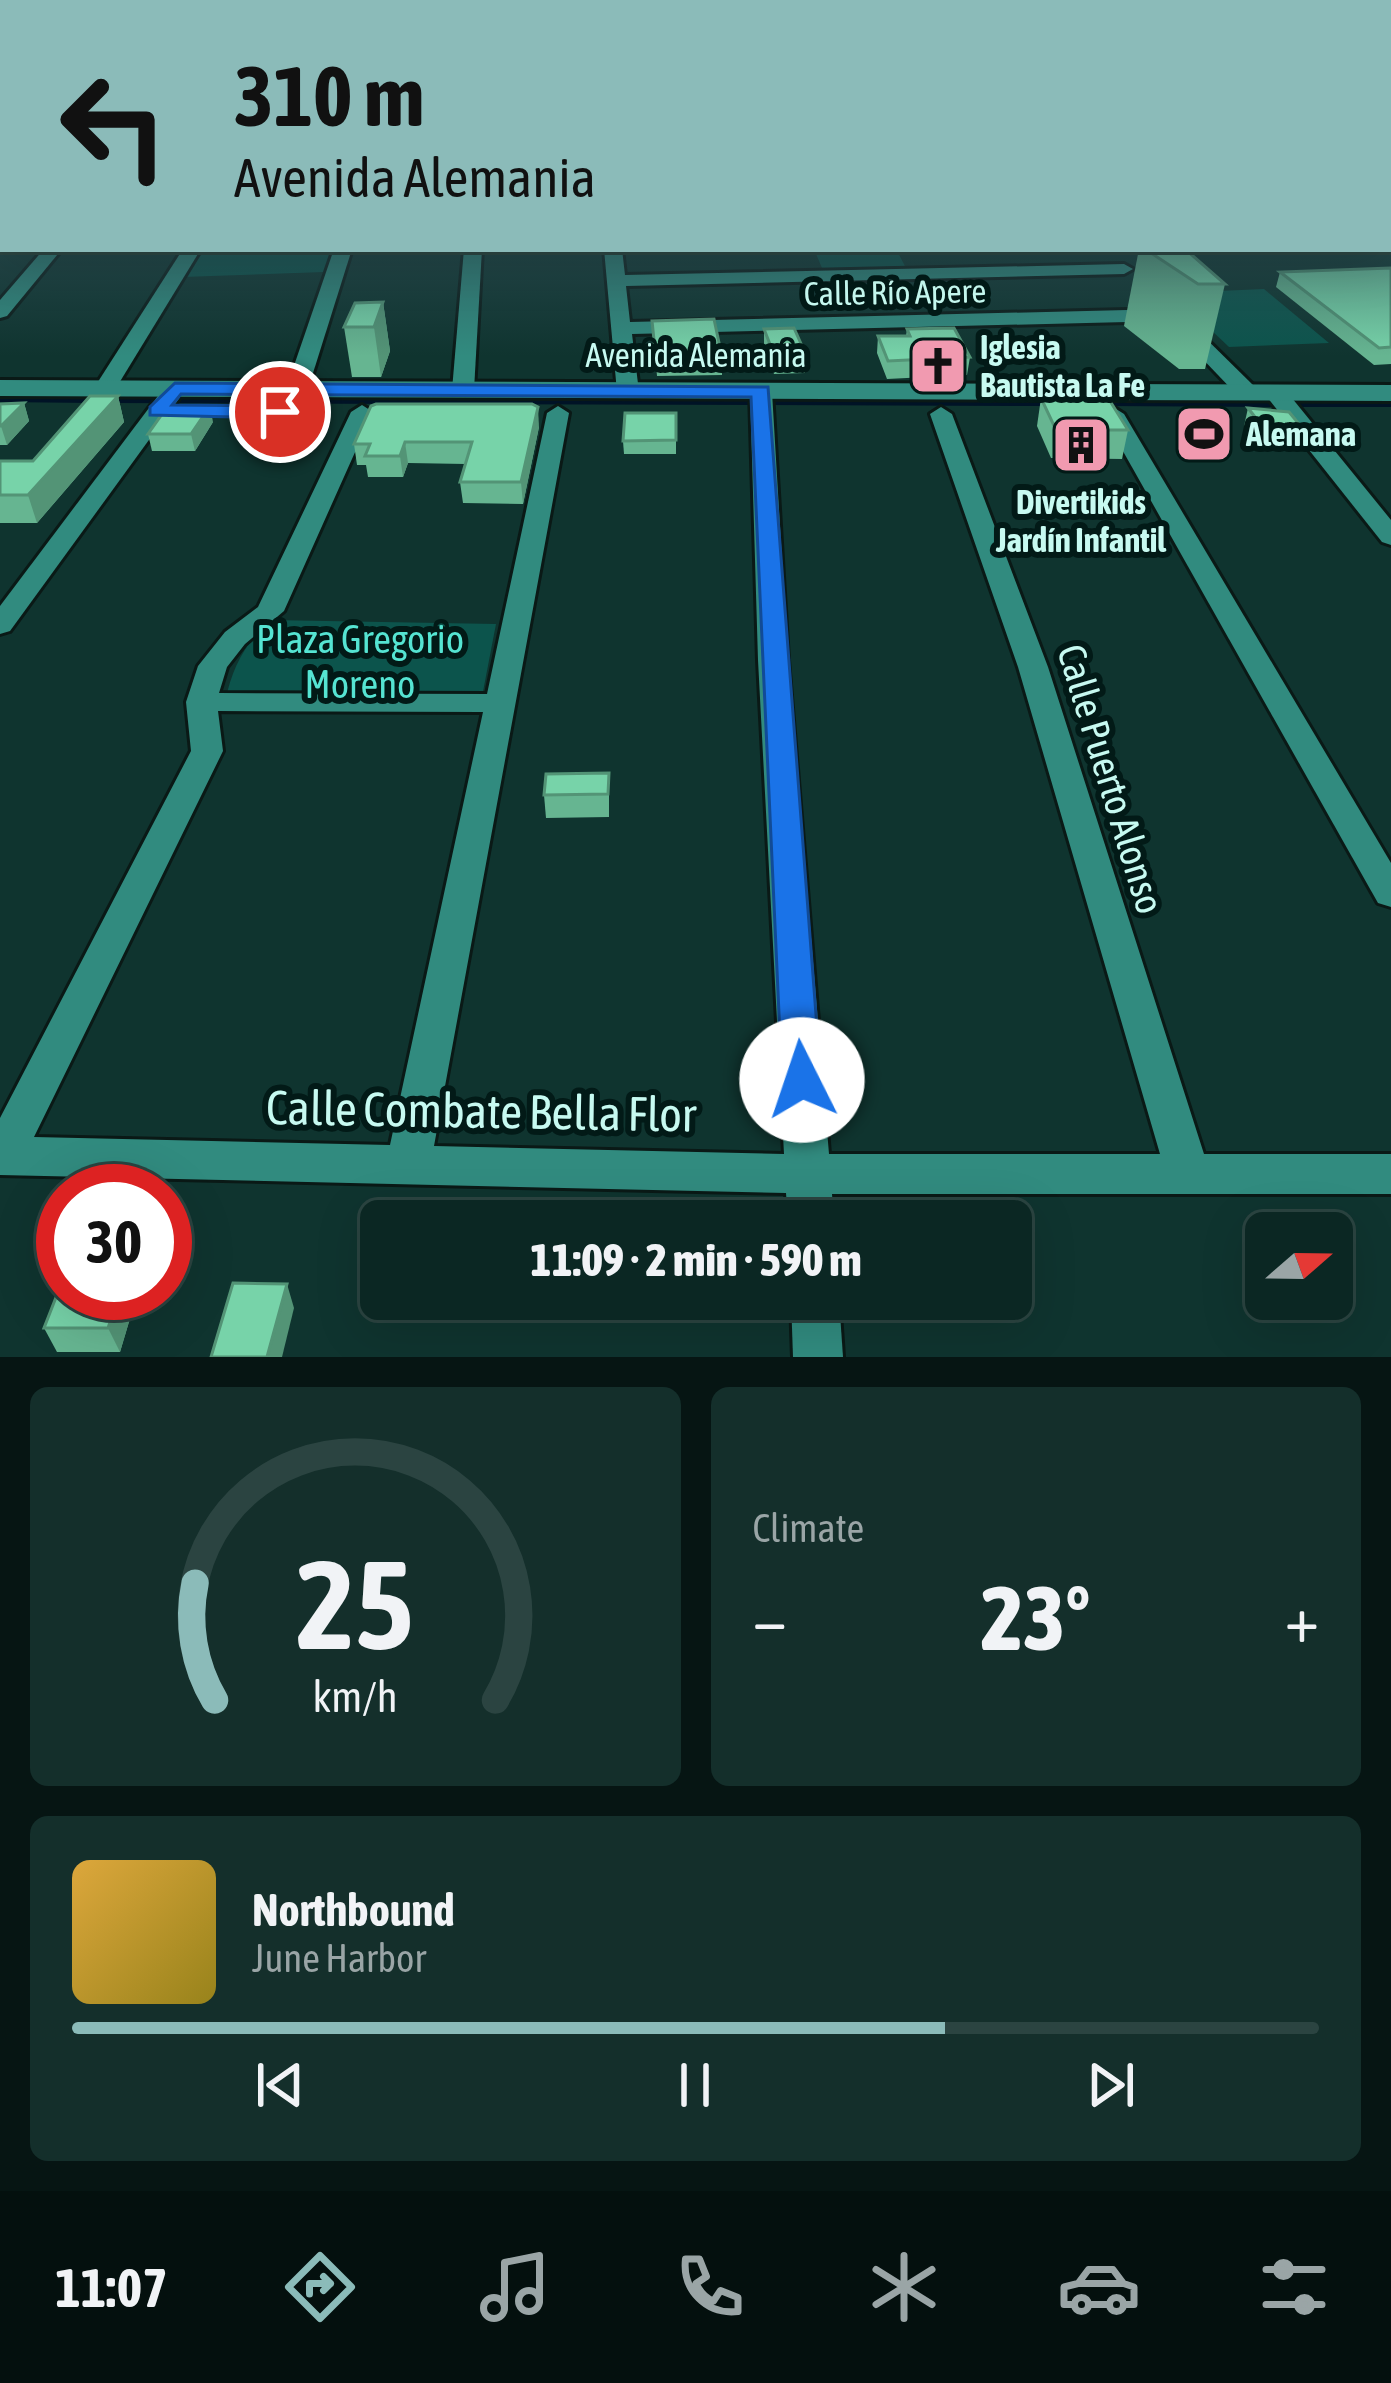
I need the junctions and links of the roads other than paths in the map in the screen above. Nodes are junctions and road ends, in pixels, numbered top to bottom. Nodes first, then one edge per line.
1 (51, 252) edge
2 (190, 252) edge
3 (342, 252) edge
4 (473, 252) edge
5 (613, 252) edge
6 (1107, 252) edge
7 (1124, 269) junction
8 (616, 281) junction
9 (1139, 284) dead end
10 (0, 313) edge
11 (621, 328) junction
12 (0, 388) edge
13 (105, 388) junction
14 (297, 389) junction
15 (464, 390) junction
16 (628, 392) junction
17 (1247, 392) junction
18 (1391, 393) edge
19 (167, 399) junction
20 (761, 402) junction
21 (1285, 404) junction
22 (0, 411) edge
23 (362, 412) junction
24 (558, 413) junction
25 (1112, 414) junction
26 (941, 415) junction
27 (1391, 416) edge
28 (1391, 537) edge
29 (0, 625) edge
30 (201, 703) junction
31 (500, 703) junction
32 (1391, 893) edge
33 (2, 1156) edge
34 (409, 1162) junction
35 (1188, 1173) junction
36 (808, 1174) junction
37 (1391, 1174) edge
38 (810, 1200) edge
39 (816, 1320) edge
40 (818, 1357) edge

1 - 10 street
2 - 13 street
3 - 14 street
4 - 15 street
5 - 8 street
6 - 7 street
7 - 8 street
7 - 9 street
8 - 11 street
11 - 16 street
11 - 17 street, Calle Río Apere
12 - 13 main road, Avenida Alemania
13 - 19 main road, Avenida Alemania
14 - 15 main road, Avenida Alemania
14 - 19 main road, Avenida Alemania
15 - 16 main road, Avenida Alemania
16 - 20 main road, Avenida Alemania
17 - 20 main road, Avenida Alemania
17 - 21 main road, Avenida Alemania
18 - 21 main road, Avenida Alemania
19 - 22 main road, Avenida Alemania
19 - 23 main road, Avenida Alemania
19 - 29 street
20 - 24 main road, Avenida Alemania
20 - 26 main road, Avenida Alemania
20 - 36 street
21 - 25 main road, Avenida Alemania
21 - 27 main road, Avenida Alemania
21 - 28 street
23 - 24 main road, Avenida Alemania
23 - 30 street
24 - 31 street
25 - 26 main road, Avenida Alemania
25 - 32 street
26 - 35 street, Calle Puerto Alonso
30 - 31 street
30 - 33 street
31 - 34 street
33 - 34 street, Calle Combate Bella Flor
34 - 36 street, Calle Combate Bella Flor
35 - 36 street, Calle Combate Bella Flor
35 - 37 street, Calle Combate Bella Flor
36 - 38 street
39 - 40 street

